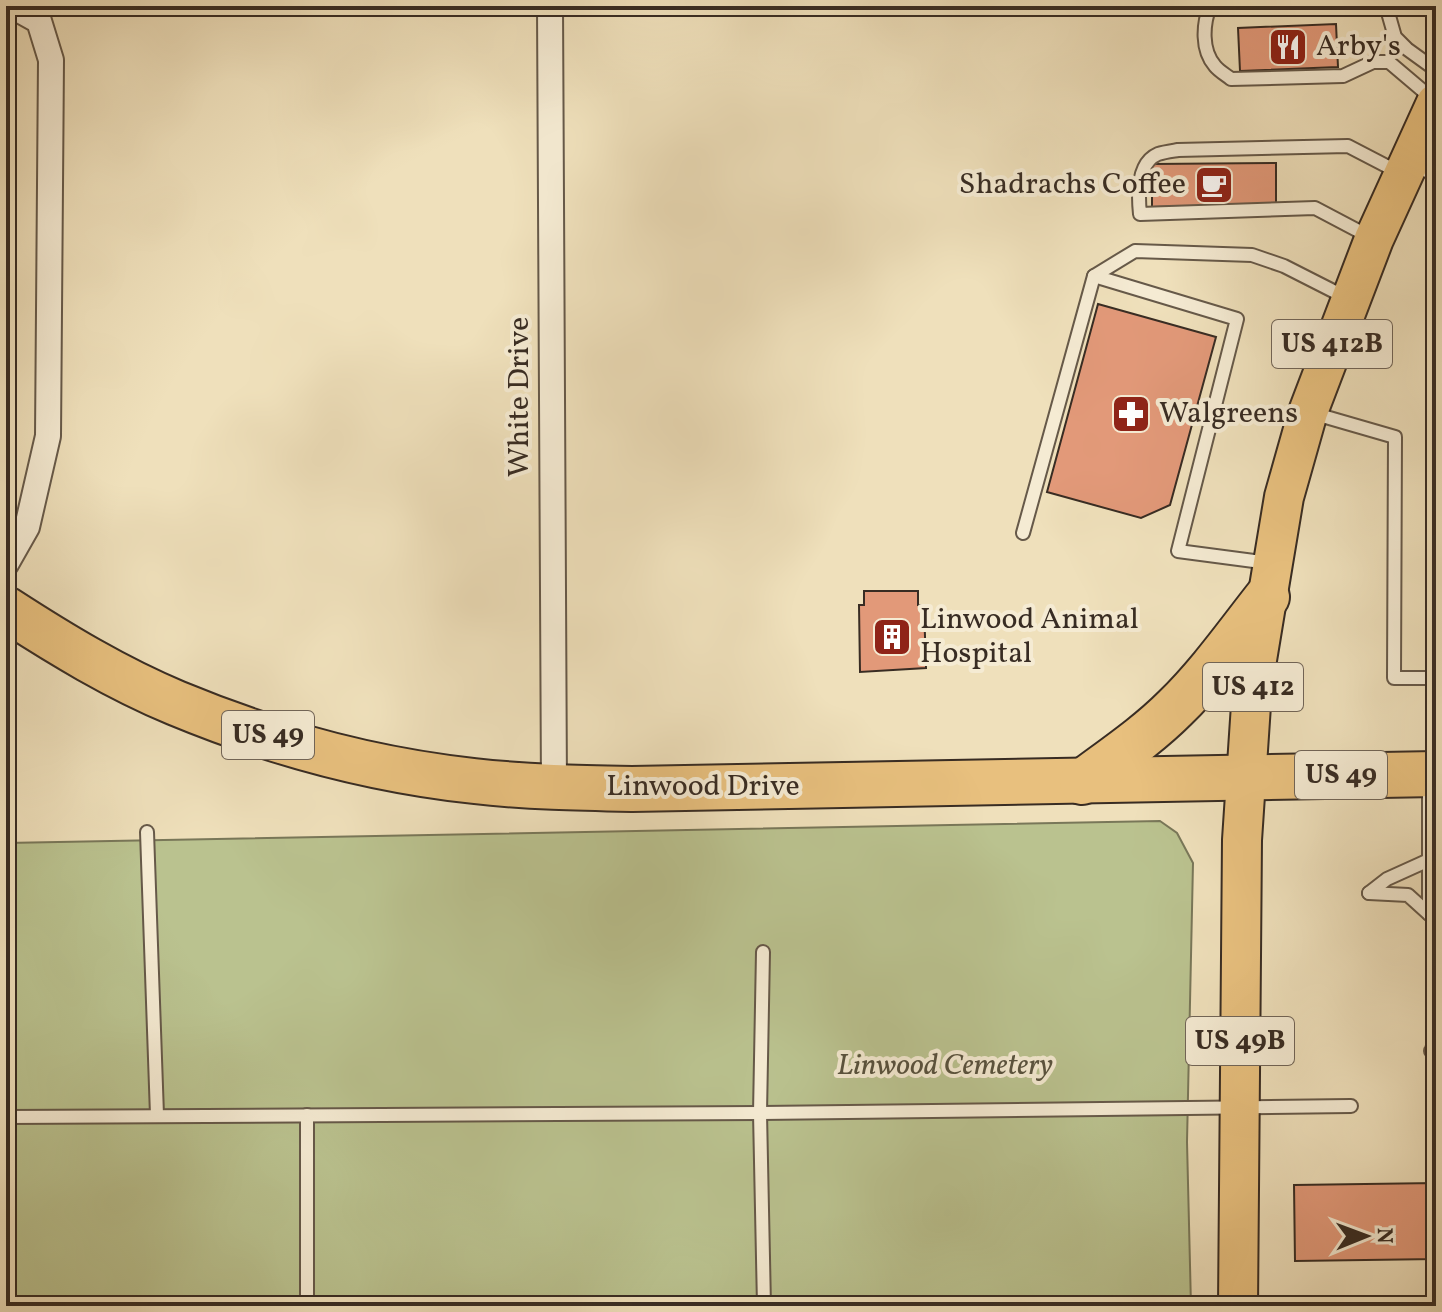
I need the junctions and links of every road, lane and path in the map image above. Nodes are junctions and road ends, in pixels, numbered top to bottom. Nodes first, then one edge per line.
1 (12, 6) edge
2 (550, 6) edge
3 (1210, 6) edge
4 (1382, 6) edge
5 (46, 14) edge
6 (1436, 70) edge
7 (1436, 102) edge
8 (1416, 171) edge
9 (1374, 239) junction
10 (1094, 276) junction
11 (1350, 300) junction
12 (1308, 412) junction
13 (1023, 533) dead end
14 (6, 564) edge
15 (1270, 580) junction
16 (6, 609) edge
17 (1436, 678) edge
18 (1432, 774) edge
19 (1245, 777) junction
20 (1082, 782) junction
21 (554, 787) junction
22 (147, 832) dead end
23 (1429, 860) junction
24 (1433, 887) edge
25 (763, 952) dead end
26 (1351, 1106) dead end
27 (1239, 1108) junction
28 (760, 1113) junction
29 (157, 1115) junction
30 (307, 1115) junction
31 (6, 1117) edge
32 (307, 1306) edge
33 (764, 1306) edge
34 (1238, 1306) edge

1 - 5 street
2 - 21 street, White Drive
3 - 7 lane
4 - 6 lane
5 - 14 street
7 - 8 main road, US 412B
8 - 9 main road, US 412B
8 - 9 lane
9 - 11 main road, US 412B
10 - 11 lane
10 - 13 lane
10 - 15 lane
11 - 12 main road, US 412B
12 - 15 main road, US 412B
12 - 17 lane
15 - 19 main road, US 412
15 - 20 highway
16 - 21 highway, Linwood Drive / US 49
18 - 19 highway, Linwood Drive / US 49
18 - 23 lane
19 - 20 highway, Linwood Drive / US 49
19 - 27 main road, US 49B
20 - 21 highway, Linwood Drive / US 49
22 - 29 lane
23 - 24 lane
23 - 24 lane
25 - 28 lane
26 - 27 lane
27 - 28 lane
27 - 34 main road, US 49B
28 - 30 lane
28 - 33 lane
29 - 30 lane
29 - 31 lane
30 - 32 lane

